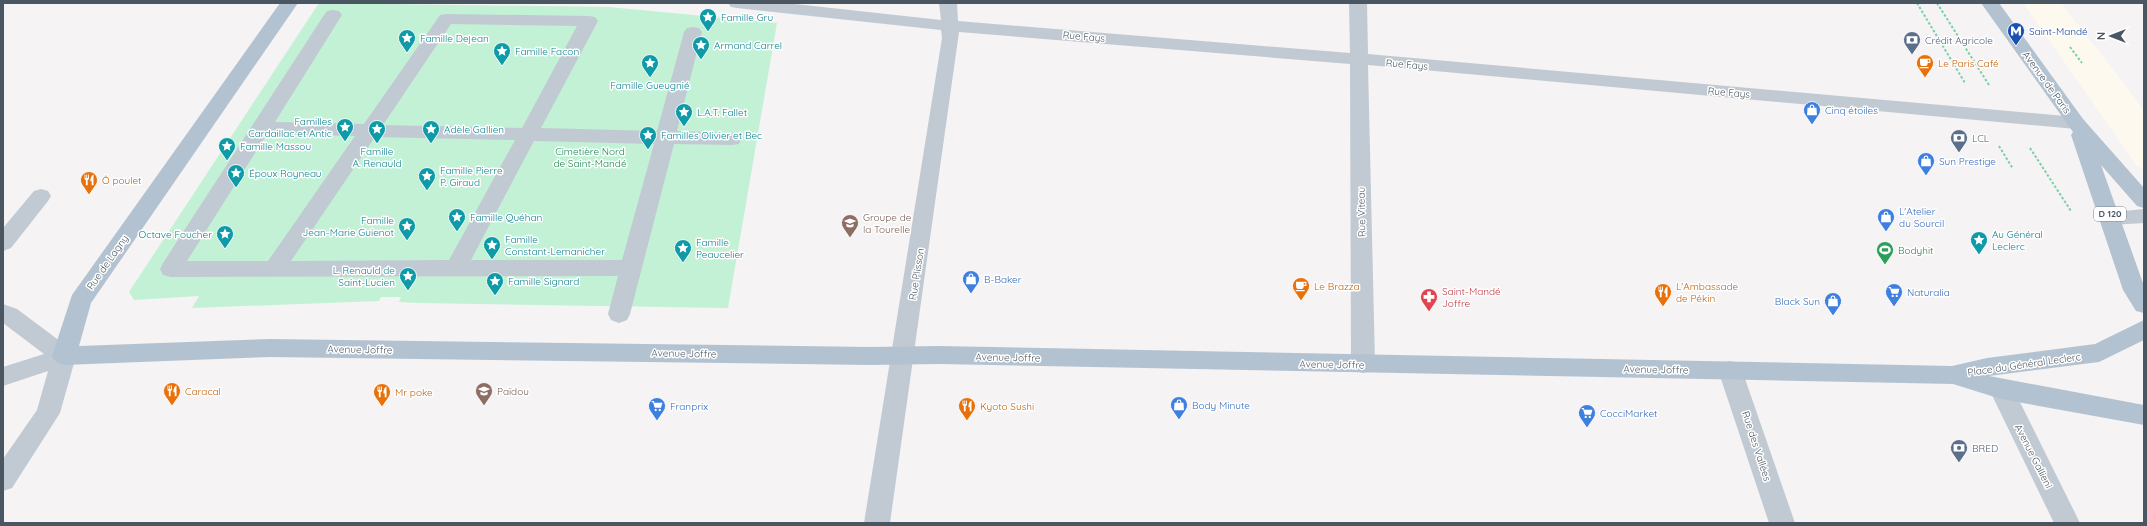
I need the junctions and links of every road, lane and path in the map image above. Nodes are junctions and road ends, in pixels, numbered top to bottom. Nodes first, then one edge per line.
1 (289, 3) edge
2 (737, 3) edge
3 (948, 3) edge
4 (1358, 3) edge
5 (1917, 3) edge
6 (1937, 3) edge
7 (1990, 3) edge
8 (333, 15) dead end
9 (951, 26) junction
10 (693, 32) dead end
11 (2070, 47) dead end
12 (1360, 59) junction
13 (2082, 63) dead end
14 (1960, 75) dead end
15 (2011, 117) junction
16 (2076, 123) junction
17 (261, 128) junction
18 (370, 130) junction
19 (528, 134) junction
20 (666, 137) junction
21 (732, 139) dead end
22 (1998, 145) dead end
23 (2013, 169) dead end
24 (41, 196) dead end
25 (2144, 201) edge
26 (2144, 216) edge
27 (2111, 218) junction
28 (3, 243) edge
29 (631, 268) junction
30 (274, 269) junction
31 (455, 269) junction
32 (2144, 305) edge
33 (3, 313) edge
34 (619, 314) dead end
35 (2144, 329) edge
36 (64, 356) junction
37 (904, 356) junction
38 (1363, 364) junction
39 (1730, 370) junction
40 (1952, 375) junction
41 (3, 377) edge
42 (2001, 389) junction
43 (2144, 415) edge
44 (3, 480) edge
45 (877, 523) edge
46 (1782, 523) edge
47 (2067, 523) edge

1 - 36 main road, Rue de Lagny
2 - 9 street, Rue Fays
3 - 9 street, Rue Plisson
4 - 12 street, Rue Viteau
5 - 14 path
6 - 15 path
7 - 16 main road, Avenue de Paris / D 120
8 - 17 street
9 - 12 street, Rue Fays
9 - 37 street, Rue Plisson
10 - 20 street
11 - 13 path
12 - 15 street, Rue Fays
12 - 38 street, Rue Viteau
15 - 16 street, Rue Fays
16 - 25 main road, Avenue de Paris / D 120
16 - 27 main road, Avenue de Paris / D 120
17 - 18 street
17 - 30 street
18 - 19 street
18 - 19 street
18 - 30 street
19 - 20 street
19 - 31 street
20 - 21 street
20 - 29 street
22 - 23 path
24 - 28 street
26 - 27 street
27 - 32 main road, Avenue de Paris / D 120
29 - 31 street
29 - 34 street
30 - 31 street
33 - 36 street
35 - 40 main road, Place du Général Leclerc
36 - 37 main road, Avenue Joffre
36 - 41 street
36 - 44 street, Rue de Lagny
37 - 38 main road, Avenue Joffre
37 - 45 street, Rue Plisson
38 - 39 main road, Avenue Joffre
39 - 40 main road, Avenue Joffre
39 - 46 street, Rue des Vallées
40 - 42 main road, Place du Général Leclerc
42 - 43 main road, Place du Général Leclerc
42 - 47 street, Avenue Gallieni

